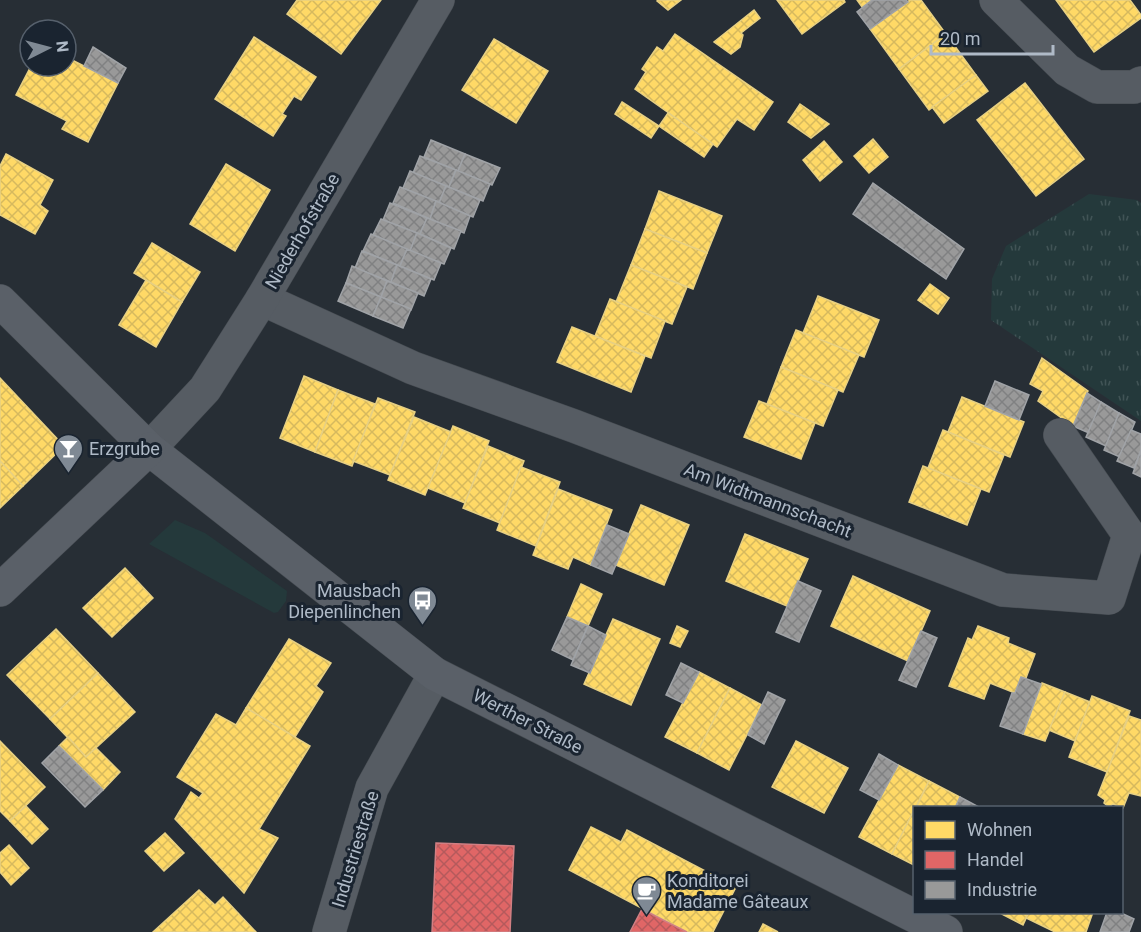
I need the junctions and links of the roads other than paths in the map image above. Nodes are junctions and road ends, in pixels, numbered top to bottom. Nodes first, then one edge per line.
1 (438, 0) edge
2 (996, 0) edge
3 (1141, 83) edge
4 (262, 299) junction
5 (0, 301) edge
6 (1060, 435) dead end
7 (149, 449) junction
8 (0, 590) edge
9 (435, 674) junction
10 (329, 932) edge
11 (946, 932) edge

1 - 4 street, Niederhofstraße
2 - 3 street
4 - 6 street, Am Widtmannschacht
4 - 7 street, Niederhofstraße
5 - 7 street, Werther Straße
7 - 8 street
7 - 9 street, Werther Straße
9 - 10 street, Industriestraße
9 - 11 street, Werther Straße

